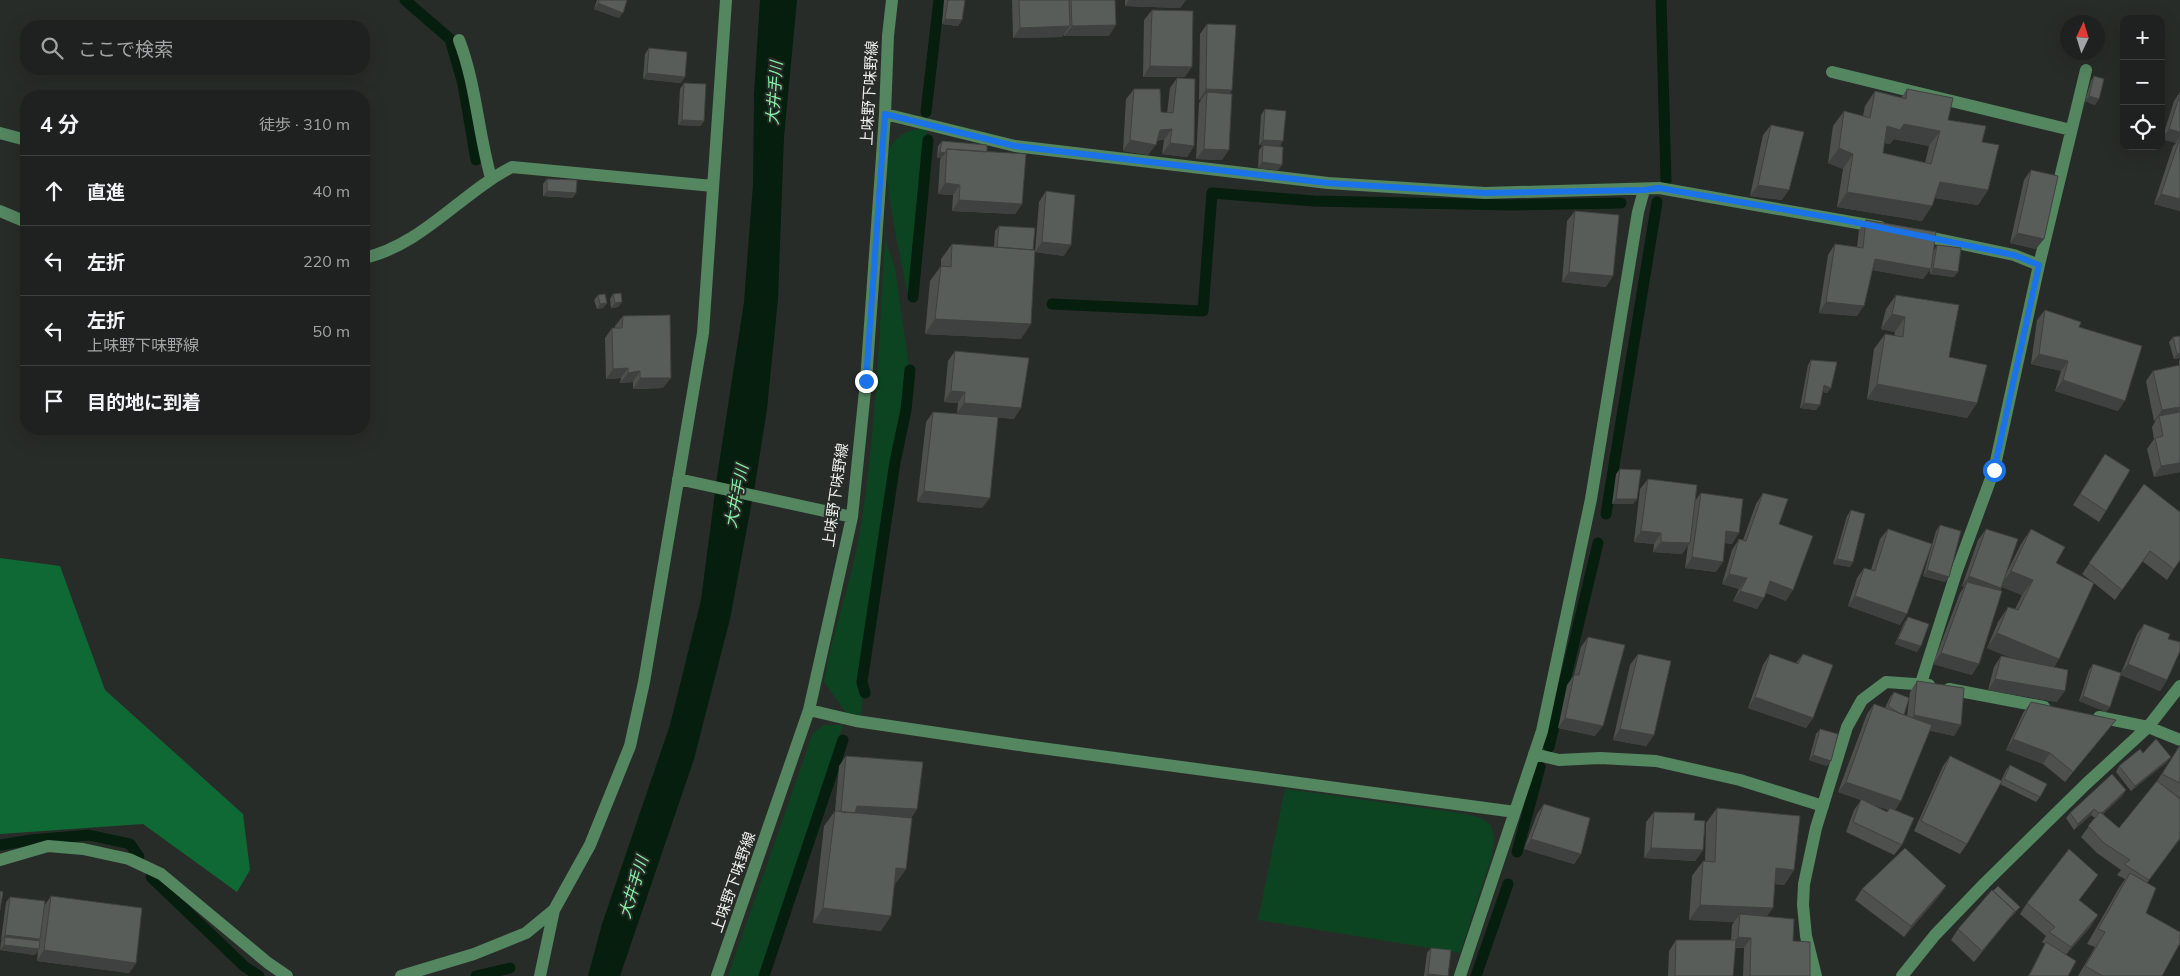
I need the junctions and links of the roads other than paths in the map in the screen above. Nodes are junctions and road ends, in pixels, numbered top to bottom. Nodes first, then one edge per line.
1 (726, 0) edge
2 (892, 0) edge
3 (459, 40) dead end
4 (2086, 70) dead end
5 (1832, 72) dead end
6 (885, 114) junction
7 (2071, 130) junction
8 (0, 133) edge
9 (20, 138) edge
10 (491, 178) junction
11 (713, 186) junction
12 (1644, 190) junction
13 (0, 212) edge
14 (20, 220) edge
15 (1888, 229) edge
16 (1907, 233) edge
17 (370, 256) edge
18 (2039, 265) junction
19 (678, 479) junction
20 (852, 517) junction
21 (1921, 683) junction
22 (2180, 686) edge
23 (809, 710) junction
24 (2058, 710) edge
25 (2085, 715) edge
26 (2148, 727) junction
27 (2180, 740) edge
28 (1534, 754) junction
29 (1823, 806) junction
30 (1515, 812) junction
31 (0, 860) edge
32 (554, 910) junction
33 (287, 976) edge
34 (400, 976) edge
35 (540, 976) edge
36 (717, 976) edge
37 (1460, 976) edge
38 (1816, 976) edge
39 (1902, 976) edge

1 - 11 street
2 - 6 street, 上味野下味野線
3 - 10 street
4 - 7 street
5 - 7 street
6 - 12 street
6 - 20 street, 上味野下味野線
7 - 18 street
8 - 9 street
10 - 11 street
10 - 17 street
11 - 19 street
12 - 15 street
12 - 28 street
13 - 14 street
16 - 18 street
18 - 21 street
19 - 20 street
19 - 32 street
20 - 23 street, 上味野下味野線
21 - 24 street
21 - 29 street
22 - 26 street
23 - 30 street
23 - 36 street, 上味野下味野線
25 - 26 street
26 - 27 street
26 - 39 street
28 - 29 street
28 - 30 street
29 - 38 street
30 - 37 street
31 - 33 street
32 - 34 street
32 - 35 street

